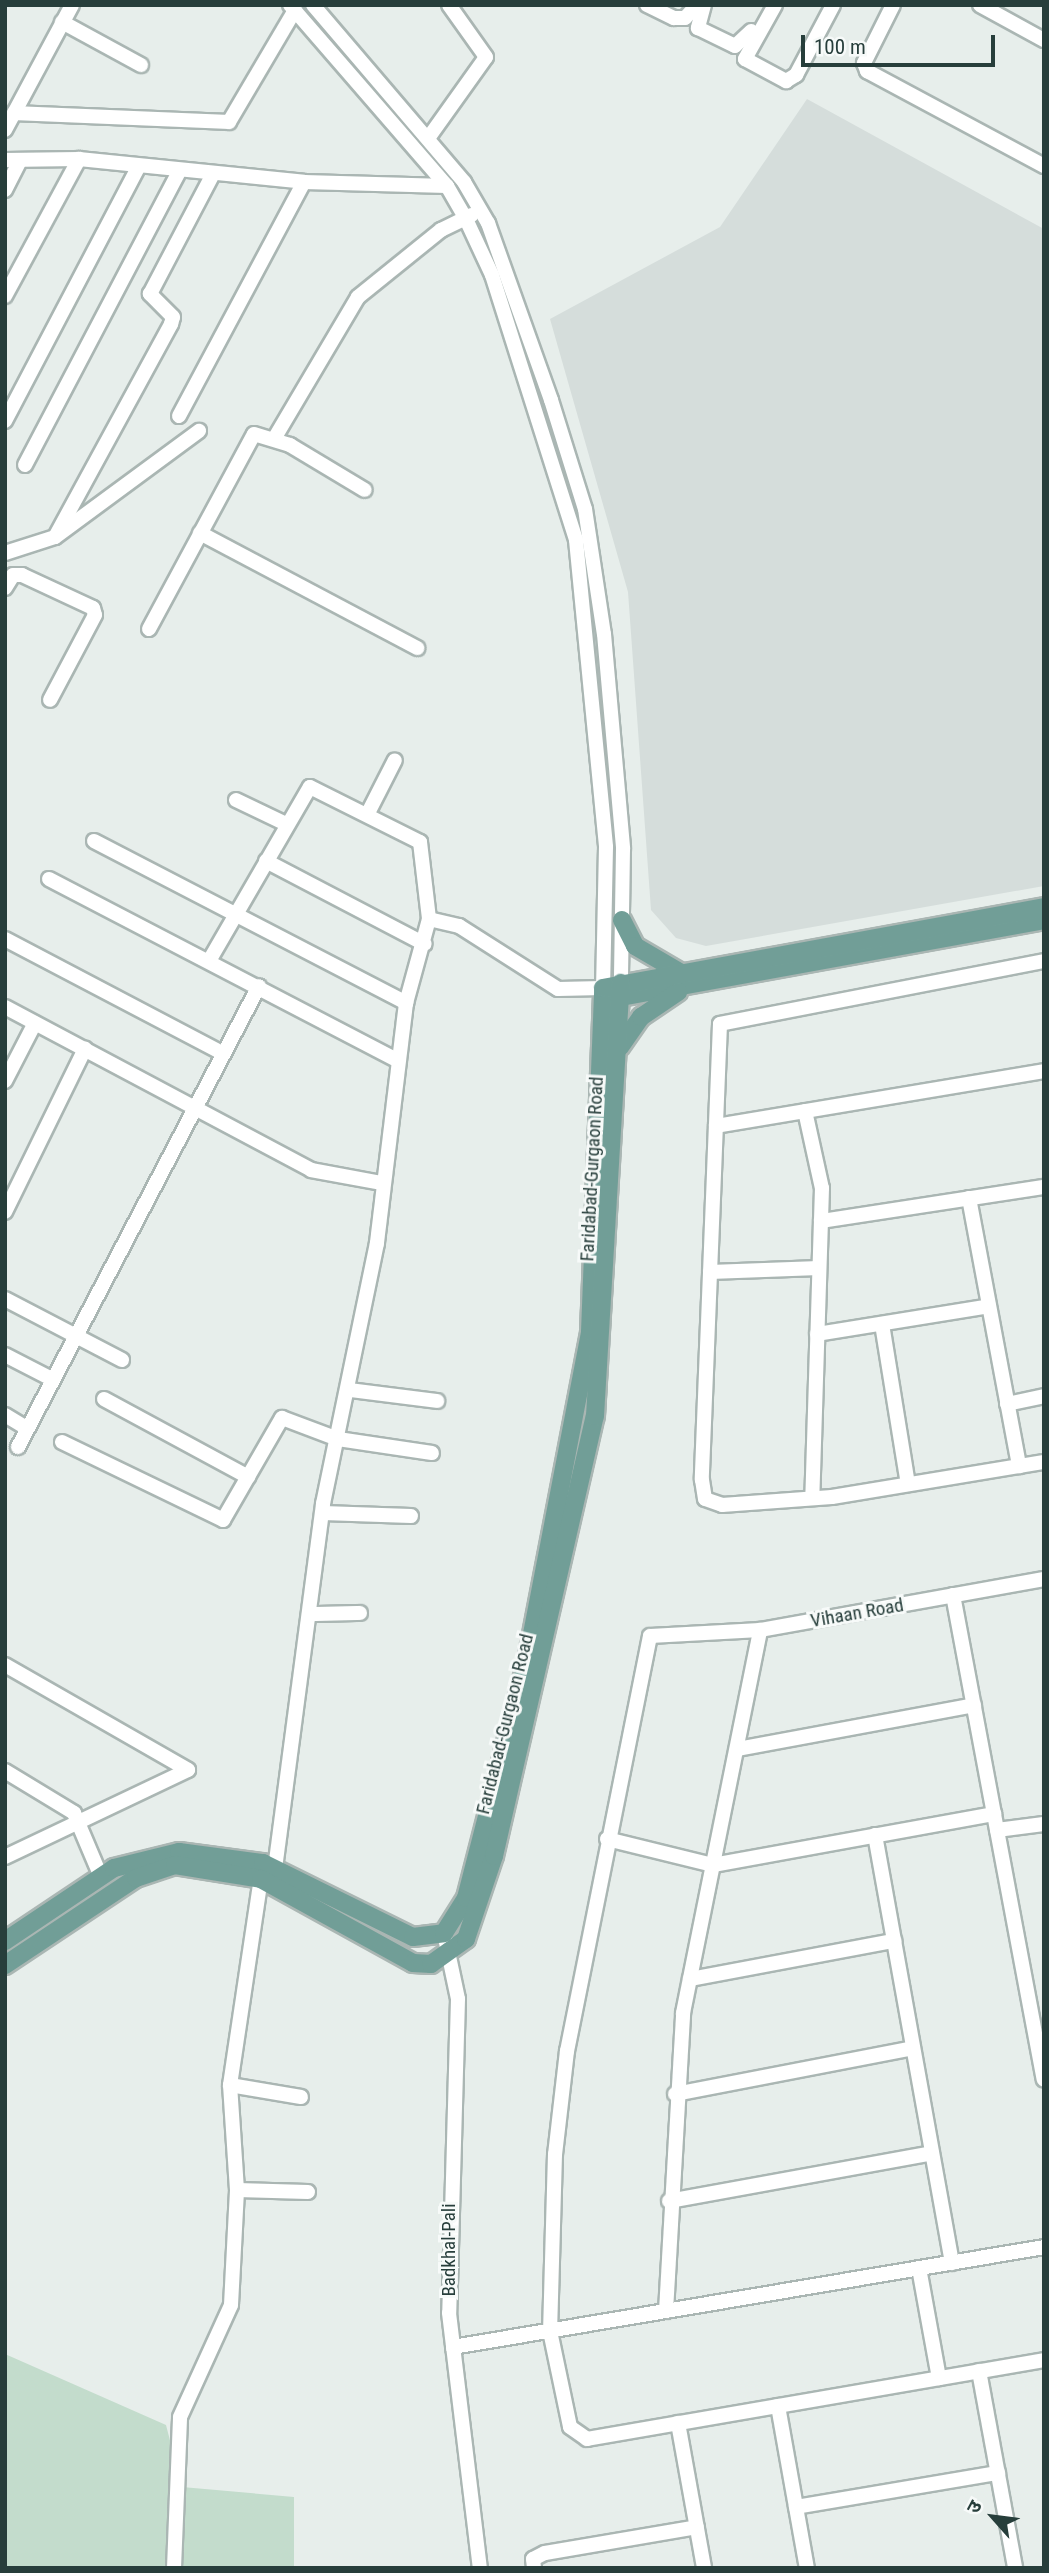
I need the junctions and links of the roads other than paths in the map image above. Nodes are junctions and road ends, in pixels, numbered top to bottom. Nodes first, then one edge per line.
1 (72, 5) edge
2 (313, 5) edge
3 (449, 5) edge
4 (647, 5) edge
5 (696, 5) edge
6 (704, 5) edge
7 (765, 5) edge
8 (775, 5) edge
9 (832, 5) edge
10 (893, 5) edge
11 (980, 5) edge
12 (293, 8) edge
13 (62, 22) junction
14 (1044, 40) edge
15 (141, 65) dead end
16 (15, 113) junction
17 (5, 130) edge
18 (429, 137) junction
19 (79, 159) junction
20 (5, 160) edge
21 (20, 161) junction
22 (1044, 166) edge
23 (138, 168) junction
24 (179, 172) junction
25 (213, 174) junction
26 (304, 182) junction
27 (447, 186) junction
28 (5, 190) edge
29 (482, 212) junction
30 (465, 217) junction
31 (5, 296) edge
32 (179, 416) dead end
33 (5, 421) edge
34 (199, 431) dead end
35 (274, 439) junction
36 (25, 465) dead end
37 (365, 489) dead end
38 (200, 533) junction
39 (55, 537) junction
40 (5, 553) edge
41 (5, 588) edge
42 (149, 629) dead end
43 (417, 648) dead end
44 (50, 700) dead end
45 (395, 760) dead end
46 (236, 800) dead end
47 (368, 813) junction
48 (286, 824) junction
49 (94, 841) dead end
50 (266, 861) junction
51 (49, 879) dead end
52 (1043, 912) edge
53 (235, 914) junction
54 (429, 919) junction
55 (622, 920) junction
56 (5, 939) edge
57 (425, 944) junction
58 (209, 961) junction
59 (1044, 961) edge
60 (685, 979) junction
61 (259, 986) junction
62 (621, 990) junction
63 (603, 994) junction
64 (405, 1003) junction
65 (5, 1007) edge
66 (35, 1023) junction
67 (85, 1049) junction
68 (619, 1050) junction
69 (222, 1054) junction
70 (397, 1060) junction
71 (1044, 1071) edge
72 (5, 1081) edge
73 (193, 1106) junction
74 (805, 1111) junction
75 (716, 1126) junction
76 (381, 1183) junction
77 (1044, 1187) edge
78 (969, 1198) junction
79 (5, 1212) edge
80 (821, 1221) junction
81 (819, 1268) junction
82 (710, 1272) junction
83 (5, 1298) edge
84 (989, 1306) junction
85 (882, 1324) junction
86 (817, 1334) junction
87 (74, 1335) junction
88 (5, 1355) edge
89 (122, 1360) dead end
90 (52, 1379) junction
91 (351, 1390) junction
92 (1044, 1396) edge
93 (104, 1399) dead end
94 (438, 1401) dead end
95 (1007, 1404) junction
96 (5, 1415) edge
97 (27, 1428) junction
98 (338, 1439) junction
99 (62, 1442) dead end
100 (18, 1447) dead end
101 (432, 1453) dead end
102 (1044, 1462) edge
103 (1018, 1466) junction
104 (248, 1477) junction
105 (908, 1484) junction
106 (812, 1498) junction
107 (323, 1513) junction
108 (411, 1516) dead end
109 (1044, 1579) edge
110 (953, 1595) junction
111 (360, 1613) dead end
112 (313, 1614) junction
113 (760, 1630) junction
114 (5, 1665) edge
115 (974, 1705) junction
116 (737, 1749) junction
117 (5, 1772) edge
118 (994, 1814) junction
119 (79, 1821) junction
120 (1044, 1824) edge
121 (997, 1830) junction
122 (875, 1835) junction
123 (607, 1839) junction
124 (5, 1857) edge
125 (713, 1865) junction
126 (267, 1871) junction
127 (101, 1877) junction
128 (443, 1933) junction
129 (5, 1941) edge
130 (894, 1941) junction
131 (450, 1956) junction
132 (5, 1965) edge
133 (690, 1979) junction
134 (1040, 2036) edge
135 (913, 2048) junction
136 (1044, 2080) edge
137 (230, 2085) junction
138 (676, 2094) junction
139 (301, 2097) dead end
140 (932, 2153) junction
141 (237, 2190) junction
142 (308, 2192) dead end
143 (669, 2201) junction
144 (1044, 2247) edge
145 (952, 2263) junction
146 (919, 2268) junction
147 (666, 2311) junction
148 (550, 2331) junction
149 (453, 2347) junction
150 (1044, 2360) edge
151 (979, 2371) junction
152 (939, 2378) junction
153 (778, 2406) junction
154 (678, 2423) junction
155 (998, 2473) junction
156 (796, 2507) junction
157 (697, 2527) junction
158 (174, 2568) edge
159 (480, 2568) edge
160 (534, 2568) edge
161 (704, 2568) edge
162 (807, 2568) edge
163 (1015, 2568) edge

1 - 13 street
2 - 18 street
3 - 18 street
4 - 5 street
6 - 7 street
8 - 9 street
10 - 22 street
11 - 14 street
12 - 16 street
12 - 27 street
13 - 15 street
13 - 16 street
16 - 17 street
18 - 29 street
19 - 21 street
19 - 23 street
19 - 31 street
20 - 21 street
21 - 28 street
23 - 24 street
23 - 33 street
24 - 25 street
24 - 36 street
25 - 26 street
25 - 39 street
26 - 27 street
26 - 32 street
27 - 30 street
29 - 30 street
29 - 55 street
30 - 35 street
30 - 63 street
34 - 39 street
35 - 37 street
35 - 38 street
38 - 42 street
38 - 43 street
39 - 40 street
41 - 44 street
45 - 47 street
46 - 48 street
47 - 48 street
47 - 54 street
48 - 50 street
49 - 53 street
50 - 53 street
50 - 57 street
51 - 58 street
52 - 60 main road
53 - 58 street
53 - 64 street
54 - 57 street
54 - 63 street
55 - 60 main road
55 - 62 street
56 - 69 street
57 - 64 street
58 - 61 street
59 - 75 street
60 - 62 main road
60 - 68 main road
61 - 69 street
61 - 70 street
62 - 63 main road
62 - 68 main road, Faridabad-Gurgaon Road
63 - 128 main road, Faridabad-Gurgaon Road
64 - 70 street
65 - 66 street
66 - 67 street
66 - 72 street
67 - 73 street
67 - 79 street
68 - 131 main road, Faridabad-Gurgaon Road
69 - 73 street
70 - 76 street
71 - 74 street
73 - 76 street
73 - 87 street
74 - 75 street
74 - 80 street
75 - 82 street
76 - 91 street
77 - 78 street
78 - 80 street
78 - 84 street
80 - 81 street
81 - 82 street
81 - 86 street
82 - 106 street
83 - 87 street
84 - 85 street
84 - 95 street
85 - 86 street
85 - 105 street
86 - 106 street
87 - 89 street
87 - 90 street
88 - 90 street
90 - 97 street
91 - 94 street
91 - 98 street
92 - 95 street
93 - 104 street
95 - 103 street
96 - 97 street
97 - 100 street
98 - 101 street
98 - 104 street
98 - 107 street
99 - 104 street
102 - 103 street
103 - 105 street
105 - 106 street
107 - 108 street
107 - 112 street
109 - 110 street, Vihaan Road
110 - 113 street, Vihaan Road
110 - 115 street
111 - 112 street
112 - 126 street
113 - 116 street
113 - 123 street, Vihaan Road
114 - 119 street
115 - 116 street
115 - 118 street
116 - 125 street
117 - 119 street
118 - 121 street
118 - 122 street
119 - 124 street
119 - 127 street
120 - 121 street
121 - 134 street
122 - 125 street
122 - 130 street
123 - 125 street
123 - 148 street
125 - 133 street
126 - 127 main road
126 - 128 main road
126 - 131 main road
126 - 132 main road
126 - 137 street
127 - 129 main road
128 - 131 street, Badkhal-Pali
130 - 133 street
130 - 135 street
131 - 149 street, Badkhal-Pali
133 - 138 street
134 - 136 street
135 - 138 street
135 - 140 street
137 - 139 street
137 - 141 street
138 - 143 street
140 - 143 street
140 - 145 street
141 - 142 street
141 - 158 street
143 - 147 street
144 - 145 street
145 - 146 street
146 - 147 street
146 - 152 street
147 - 148 street
148 - 149 street
148 - 154 street
149 - 159 street, Badkhal-Pali
150 - 151 street
151 - 152 street
151 - 155 street
152 - 153 street
153 - 154 street
153 - 156 street
154 - 157 street
155 - 156 street
155 - 163 street
156 - 162 street
157 - 160 street
157 - 161 street

